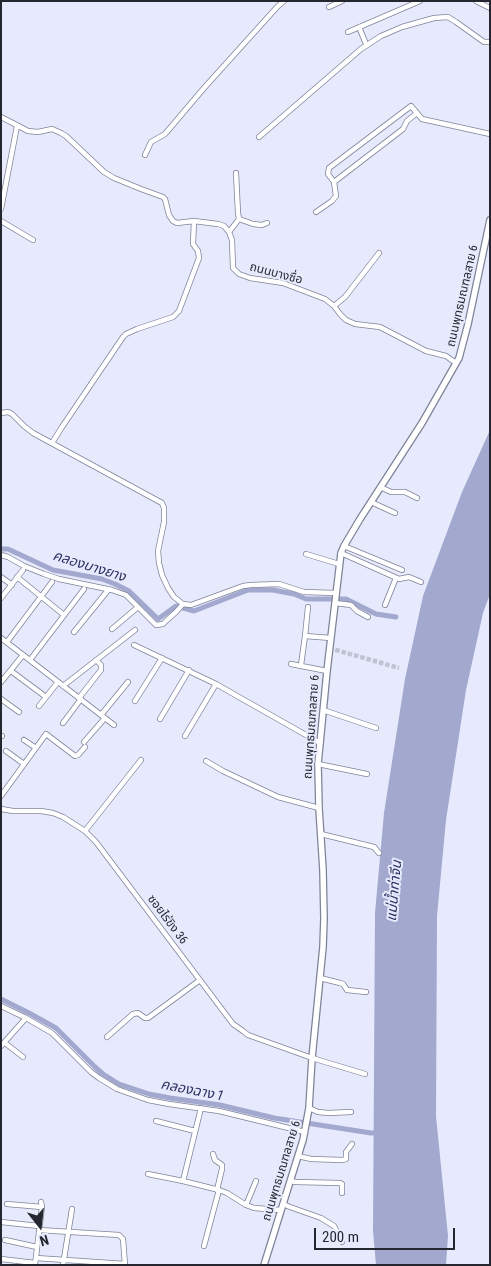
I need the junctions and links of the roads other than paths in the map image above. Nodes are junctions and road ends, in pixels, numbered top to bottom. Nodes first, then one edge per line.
1 (284, 1) edge
2 (342, 1) edge
3 (420, 1) edge
4 (476, 1) edge
5 (482, 3) edge
6 (329, 6) dead end
7 (490, 8) edge
8 (359, 27) junction
9 (348, 32) dead end
10 (490, 42) edge
11 (366, 44) junction
12 (417, 113) junction
13 (1, 117) edge
14 (18, 126) junction
15 (490, 134) edge
16 (259, 137) dead end
17 (145, 155) dead end
18 (1, 171) edge
19 (8, 172) junction
20 (236, 173) dead end
21 (334, 182) junction
22 (1, 209) edge
23 (316, 212) dead end
24 (490, 220) edge
25 (1, 221) edge
26 (194, 221) junction
27 (237, 221) junction
28 (267, 223) dead end
29 (489, 227) edge
30 (230, 231) junction
31 (33, 240) dead end
32 (379, 253) dead end
33 (334, 306) junction
34 (456, 363) junction
35 (1, 413) edge
36 (52, 444) junction
37 (380, 488) junction
38 (417, 498) dead end
39 (371, 502) junction
40 (395, 513) dead end
41 (344, 546) junction
42 (306, 554) dead end
43 (341, 554) junction
44 (1, 555) edge
45 (339, 564) junction
46 (23, 570) dead end
47 (402, 570) dead end
48 (1, 577) edge
49 (17, 577) junction
50 (396, 578) junction
51 (52, 582) dead end
52 (421, 582) dead end
53 (12, 585) junction
54 (84, 589) dead end
55 (109, 589) junction
56 (336, 593) junction
57 (41, 597) junction
58 (1, 598) edge
59 (335, 603) junction
60 (182, 605) junction
61 (385, 605) dead end
62 (138, 607) junction
63 (308, 607) dead end
64 (64, 615) junction
65 (368, 617) dead end
66 (112, 629) dead end
67 (135, 630) dead end
68 (74, 632) dead end
69 (305, 636) junction
70 (1, 638) edge
71 (331, 638) junction
72 (7, 642) junction
73 (134, 645) dead end
74 (23, 655) junction
75 (162, 658) junction
76 (30, 660) junction
77 (96, 660) junction
78 (291, 664) dead end
79 (301, 665) junction
80 (189, 670) junction
81 (10, 671) junction
82 (326, 671) junction
83 (1, 672) edge
84 (7, 676) junction
85 (1, 682) edge
86 (128, 682) dead end
87 (61, 684) junction
88 (216, 684) junction
89 (46, 697) junction
90 (80, 698) junction
91 (1, 699) edge
92 (135, 700) dead end
93 (39, 706) dead end
94 (323, 710) junction
95 (19, 712) dead end
96 (103, 716) junction
97 (160, 719) dead end
98 (63, 723) dead end
99 (114, 725) dead end
100 (376, 728) dead end
101 (185, 736) dead end
102 (24, 740) dead end
103 (320, 743) junction
104 (36, 748) junction
105 (6, 751) dead end
106 (142, 760) dead end
107 (206, 761) dead end
108 (24, 764) junction
109 (318, 764) junction
110 (367, 774) dead end
111 (1, 796) edge
112 (318, 808) junction
113 (1, 809) edge
114 (85, 831) junction
115 (321, 834) junction
116 (379, 853) dead end
117 (320, 978) junction
118 (200, 980) junction
119 (366, 992) dead end
120 (1, 1006) edge
121 (26, 1018) junction
122 (107, 1037) dead end
123 (3, 1044) edge
124 (23, 1057) dead end
125 (312, 1058) junction
126 (365, 1074) dead end
127 (201, 1108) junction
128 (310, 1108) junction
129 (350, 1112) dead end
130 (156, 1121) dead end
131 (195, 1131) junction
132 (305, 1131) junction
133 (352, 1144) dead end
134 (212, 1154) dead end
135 (298, 1156) junction
136 (148, 1174) dead end
137 (183, 1181) junction
138 (256, 1181) dead end
139 (290, 1181) junction
140 (218, 1190) junction
141 (342, 1193) dead end
142 (6, 1204) dead end
143 (283, 1204) junction
144 (246, 1205) junction
145 (72, 1209) dead end
146 (281, 1210) junction
147 (1, 1222) edge
148 (39, 1228) junction
149 (67, 1232) junction
150 (5, 1240) dead end
151 (342, 1242) dead end
152 (204, 1246) dead end
153 (37, 1248) junction
154 (1, 1258) edge
155 (36, 1262) edge
156 (64, 1262) edge
157 (125, 1265) edge
158 (264, 1265) edge

1 - 17 street
2 - 6 street
3 - 8 street
4 - 5 street
5 - 7 street
8 - 9 street
8 - 11 street
10 - 11 street
11 - 16 street
12 - 15 street
12 - 21 street
12 - 21 street
13 - 14 street
14 - 19 street
14 - 26 street
18 - 19 street
19 - 22 street
20 - 27 street
21 - 23 street
24 - 29 main road, ถนนพุทธมณฑลสาย 6
25 - 31 street
26 - 30 street
26 - 36 street
27 - 28 street
27 - 30 street
29 - 34 main road, ถนนพุทธมณฑลสาย 6
30 - 33 street, ถนนบางซื่อ
32 - 33 street
33 - 34 street, ถนนบางซื่อ
34 - 37 main road, ถนนพุทธมณฑลสาย 6
35 - 36 street
36 - 60 street
37 - 38 street
37 - 39 main road, ถนนพุทธมณฑลสาย 6
39 - 40 street
39 - 41 main road, ถนนพุทธมณฑลสาย 6
41 - 43 main road, ถนนพุทธมณฑลสาย 6
41 - 47 street
42 - 45 street
43 - 45 main road, ถนนพุทธมณฑลสาย 6
43 - 50 street
44 - 55 street
45 - 56 main road, ถนนพุทธมณฑลสาย 6
46 - 49 street
48 - 53 street
49 - 53 street
49 - 57 street
50 - 52 street
50 - 61 street
51 - 57 street
53 - 58 street
54 - 64 street
55 - 62 street
55 - 68 street
56 - 59 main road, ถนนพุทธมณฑลสาย 6
56 - 60 street
57 - 64 street
57 - 72 street
59 - 65 street
59 - 71 main road, ถนนพุทธมณฑลสาย 6
60 - 62 street
62 - 66 street
63 - 69 street
64 - 76 street
67 - 77 street
69 - 71 street
69 - 79 street
70 - 72 street
71 - 82 main road, ถนนพุทธมณฑลสาย 6
72 - 74 street
73 - 75 street
74 - 76 street
74 - 81 street
75 - 80 street
75 - 92 street
76 - 87 street
77 - 87 street
77 - 90 street
78 - 79 street
79 - 82 street
80 - 88 street
80 - 97 street
81 - 84 street
81 - 89 street
82 - 94 main road, ถนนพุทธมณฑลสาย 6
83 - 84 street
84 - 85 street
86 - 96 street
87 - 89 street
87 - 90 street
88 - 101 street
88 - 103 street
89 - 93 street
90 - 96 street
90 - 98 street
91 - 95 street
94 - 100 street
94 - 103 main road, ถนนพุทธมณฑลสาย 6
96 - 99 street
96 - 104 street
102 - 104 street
103 - 109 main road, ถนนพุทธมณฑลสาย 6
104 - 108 street
105 - 108 street
106 - 114 street
107 - 112 street
108 - 111 street
109 - 110 street
109 - 112 main road, ถนนพุทธมณฑลสาย 6
112 - 115 main road, ถนนพุทธมณฑลสาย 6
113 - 114 street, ซอยไร่ขิง 36
114 - 118 street, ซอยไร่ขิง 36
115 - 116 street
115 - 117 main road, ถนนพุทธมณฑลสาย 6
117 - 119 street
117 - 125 main road, ถนนพุทธมณฑลสาย 6
118 - 122 street
118 - 125 street, ซอยไร่ขิง 36
120 - 121 street
121 - 123 street
121 - 127 street
123 - 124 street
125 - 126 street, ซอยไร่ขิง 36
125 - 128 main road, ถนนพุทธมณฑลสาย 6
127 - 131 street
127 - 132 street
128 - 129 street
128 - 132 main road, ถนนพุทธมณฑลสาย 6
130 - 131 street
131 - 137 street
132 - 135 main road, ถนนพุทธมณฑลสาย 6
133 - 135 street
134 - 140 street
135 - 139 main road, ถนนพุทธมณฑลสาย 6
136 - 137 street
137 - 140 street
138 - 144 street
139 - 141 street
139 - 143 main road, ถนนพุทธมณฑลสาย 6
140 - 144 street
140 - 152 street
142 - 148 street
143 - 146 main road, ถนนพุทธมณฑลสาย 6
143 - 151 street
144 - 146 street
145 - 149 street
146 - 158 main road, ถนนพุทธมณฑลสาย 6
147 - 148 street
148 - 149 street
148 - 153 street
149 - 156 street
149 - 157 street
150 - 153 street
153 - 155 street
154 - 155 street
155 - 156 street
156 - 157 street

